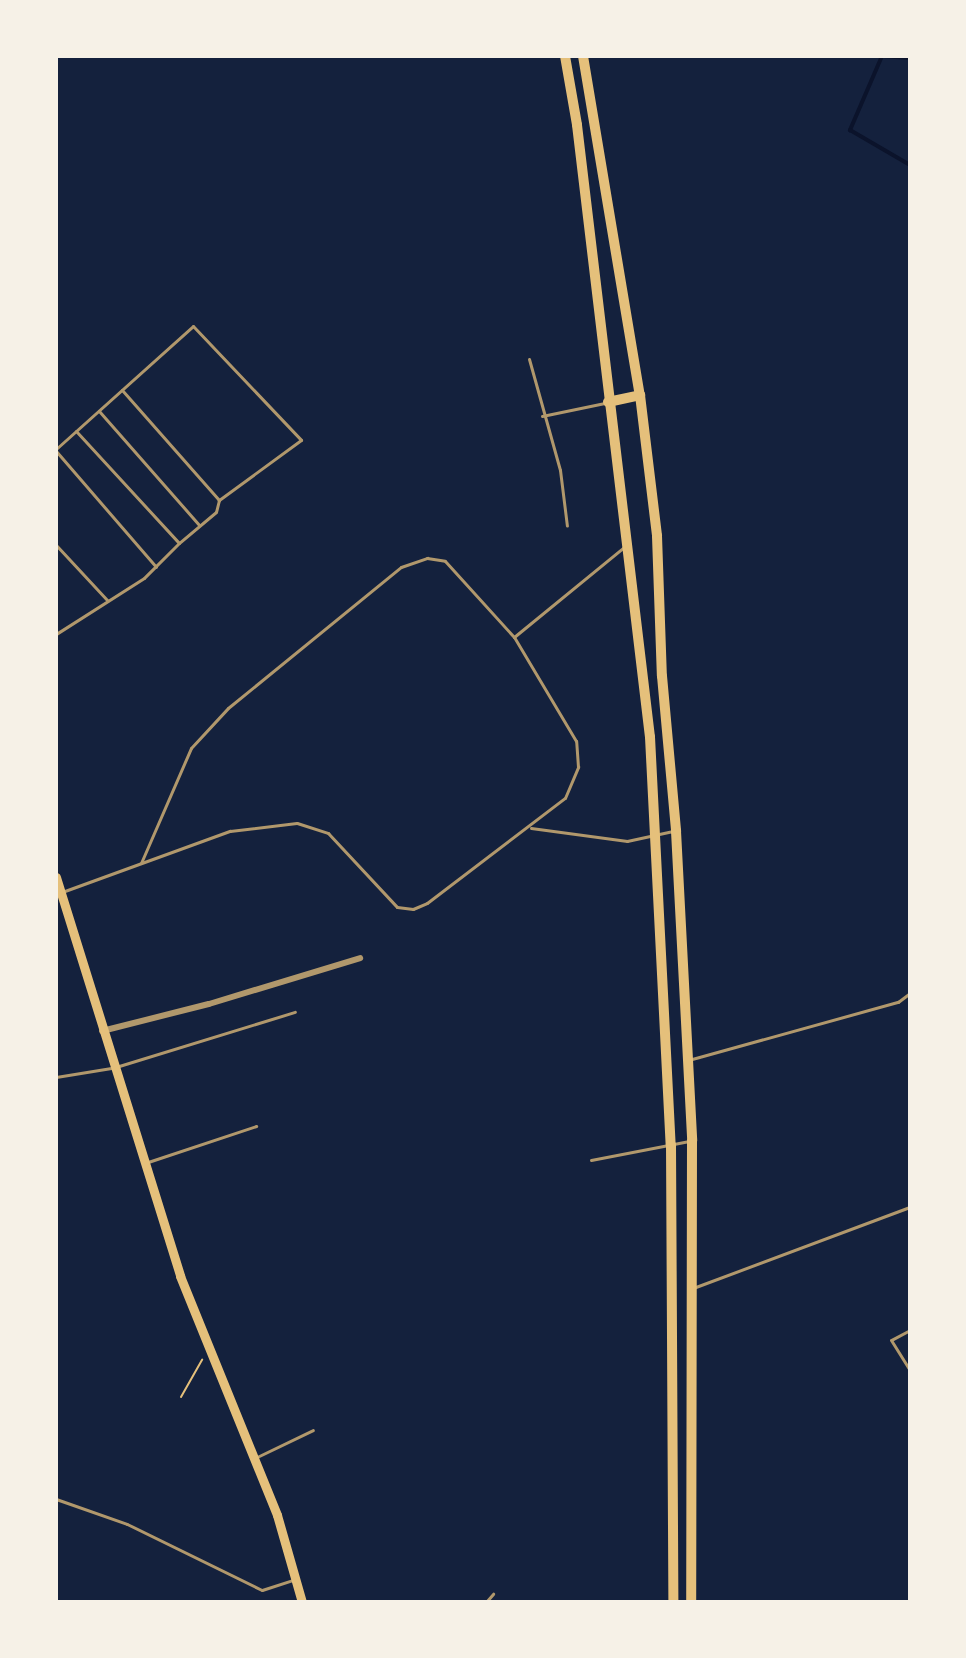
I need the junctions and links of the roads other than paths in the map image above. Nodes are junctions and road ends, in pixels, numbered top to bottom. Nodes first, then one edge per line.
1 (565, 56) edge
2 (583, 56) edge
3 (529, 359) dead end
4 (122, 390) junction
5 (640, 395) junction
6 (608, 402) junction
7 (99, 411) junction
8 (542, 416) junction
9 (76, 431) junction
10 (56, 450) edge
11 (219, 500) junction
12 (199, 525) junction
13 (567, 526) dead end
14 (179, 543) junction
15 (627, 544) junction
16 (56, 545) edge
17 (156, 567) junction
18 (108, 601) junction
19 (56, 634) edge
20 (514, 637) junction
21 (531, 828) junction
22 (676, 831) junction
23 (656, 836) junction
24 (141, 863) junction
25 (56, 877) edge
26 (61, 892) junction
27 (360, 958) dead end
28 (910, 993) edge
29 (295, 1012) dead end
30 (102, 1031) junction
31 (689, 1060) junction
32 (114, 1068) junction
33 (56, 1077) edge
34 (256, 1126) dead end
35 (692, 1141) junction
36 (671, 1145) junction
37 (591, 1160) dead end
38 (144, 1163) junction
39 (910, 1207) edge
40 (689, 1289) junction
41 (910, 1330) edge
42 (910, 1371) edge
43 (313, 1430) dead end
44 (254, 1459) junction
45 (56, 1499) edge
46 (295, 1579) junction
47 (493, 1594) dead end
48 (302, 1602) edge
49 (486, 1602) edge
50 (673, 1602) edge
51 (691, 1602) edge

1 - 6 highway
2 - 5 highway
3 - 8 lane
4 - 7 lane
4 - 11 lane
4 - 11 lane
5 - 6 highway
5 - 22 highway
6 - 8 lane
6 - 15 highway
7 - 9 lane
7 - 12 lane
8 - 13 lane
9 - 10 lane
9 - 14 lane
10 - 17 lane
11 - 12 lane
12 - 14 lane
14 - 17 lane
15 - 20 lane
15 - 23 highway
16 - 18 lane
17 - 18 lane
18 - 19 lane
20 - 21 lane
20 - 24 lane
21 - 23 lane
21 - 24 lane
22 - 23 lane
22 - 31 highway
23 - 36 highway
24 - 26 lane
25 - 26 main road
26 - 30 main road
27 - 30 street
28 - 31 lane
29 - 32 lane
30 - 32 main road
31 - 35 highway
32 - 33 lane
32 - 38 main road
34 - 38 lane
35 - 36 lane
35 - 40 highway
36 - 37 lane
36 - 50 highway
38 - 44 main road
39 - 40 lane
40 - 51 highway
41 - 42 lane
43 - 44 lane
44 - 46 main road
45 - 46 lane
46 - 48 main road
47 - 49 lane

